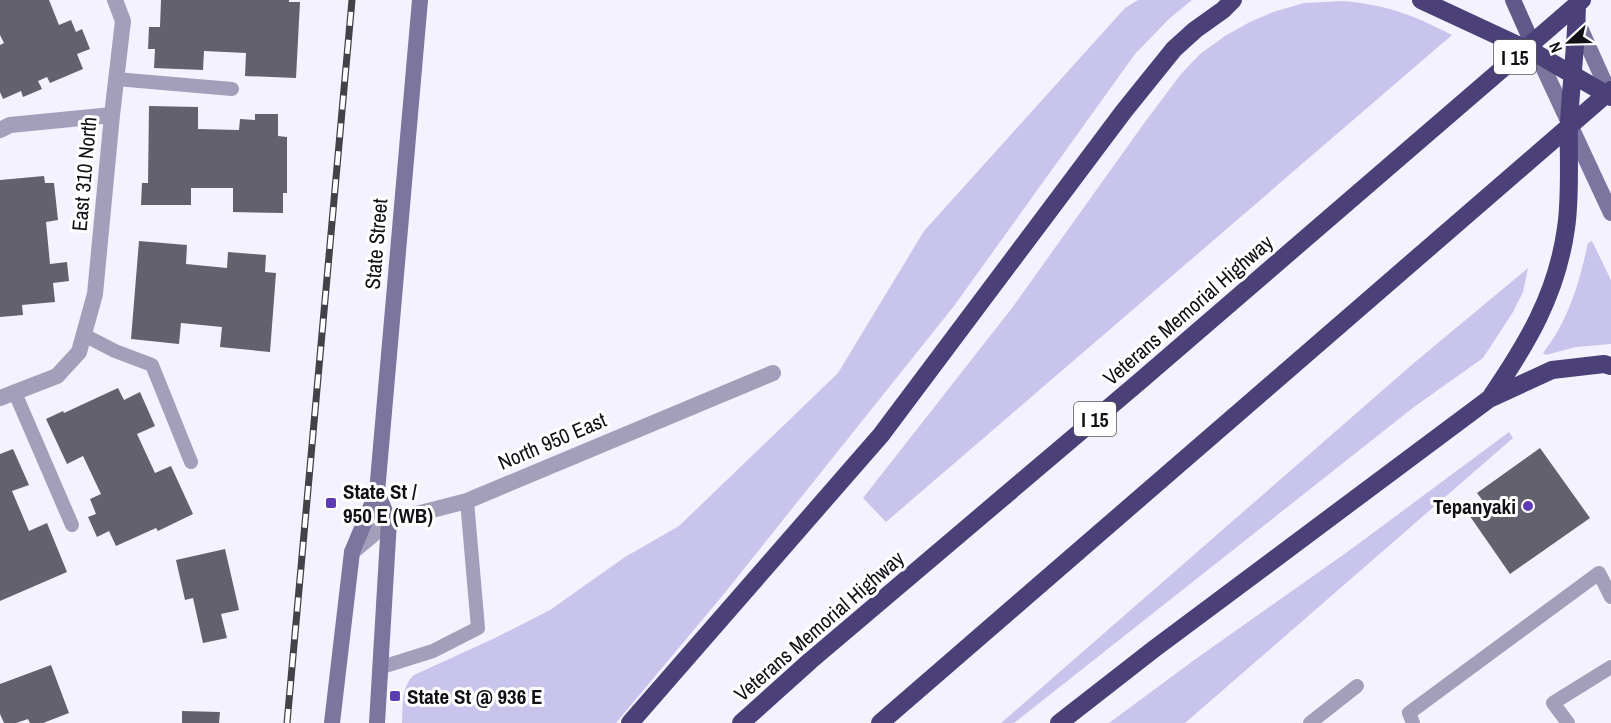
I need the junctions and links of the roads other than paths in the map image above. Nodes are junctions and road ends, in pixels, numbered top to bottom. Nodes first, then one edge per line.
1 (115, 0) edge
2 (420, 0) edge
3 (1245, 0) edge
4 (1420, 0) edge
5 (1513, 0) edge
6 (1568, 0) edge
7 (1577, 0) edge
8 (1582, 0) edge
9 (1228, 5) edge
10 (1577, 21) junction
11 (1537, 54) junction
12 (1573, 75) junction
13 (116, 79) junction
14 (232, 89) dead end
15 (1611, 90) edge
16 (1611, 97) edge
17 (112, 115) junction
18 (1569, 121) junction
19 (0, 130) edge
20 (1611, 213) edge
21 (84, 335) junction
22 (1611, 366) edge
23 (772, 373) dead end
24 (4, 395) edge
25 (1489, 399) junction
26 (191, 462) dead end
27 (377, 492) junction
28 (467, 501) junction
29 (389, 521) junction
30 (72, 525) dead end
31 (352, 552) junction
32 (1611, 597) edge
33 (1611, 667) edge
34 (382, 668) junction
35 (1357, 686) dead end
36 (332, 723) edge
37 (378, 723) edge
38 (630, 723) edge
39 (741, 723) edge
40 (880, 723) edge
41 (1059, 723) edge
42 (1310, 723) edge
43 (1413, 723) edge
44 (1568, 723) edge

1 - 13 street, East 310 North
2 - 27 main road, State Street
3 - 9 highway
4 - 11 highway
5 - 11 main road
6 - 10 main road
7 - 10 highway
8 - 39 highway, Veterans Memorial Highway / I 15
9 - 38 highway
10 - 12 highway
10 - 16 main road
11 - 12 highway
11 - 18 main road
12 - 16 highway
12 - 18 highway
13 - 14 lane
13 - 17 street, East 310 North
15 - 40 highway
17 - 19 street
17 - 21 street, East 310 North
18 - 20 main road
18 - 25 highway
21 - 24 street, East 310 North
21 - 26 lane
22 - 25 highway
23 - 28 street, North 950 East
24 - 30 lane
25 - 41 highway
27 - 29 main road, State Street
27 - 31 main road, State Street
28 - 29 street, North 950 East
28 - 34 lane
29 - 31 street, North 950 East
29 - 34 main road, State Street
31 - 36 main road, State Street
32 - 43 lane
33 - 44 lane
34 - 37 main road, State Street
35 - 42 lane

